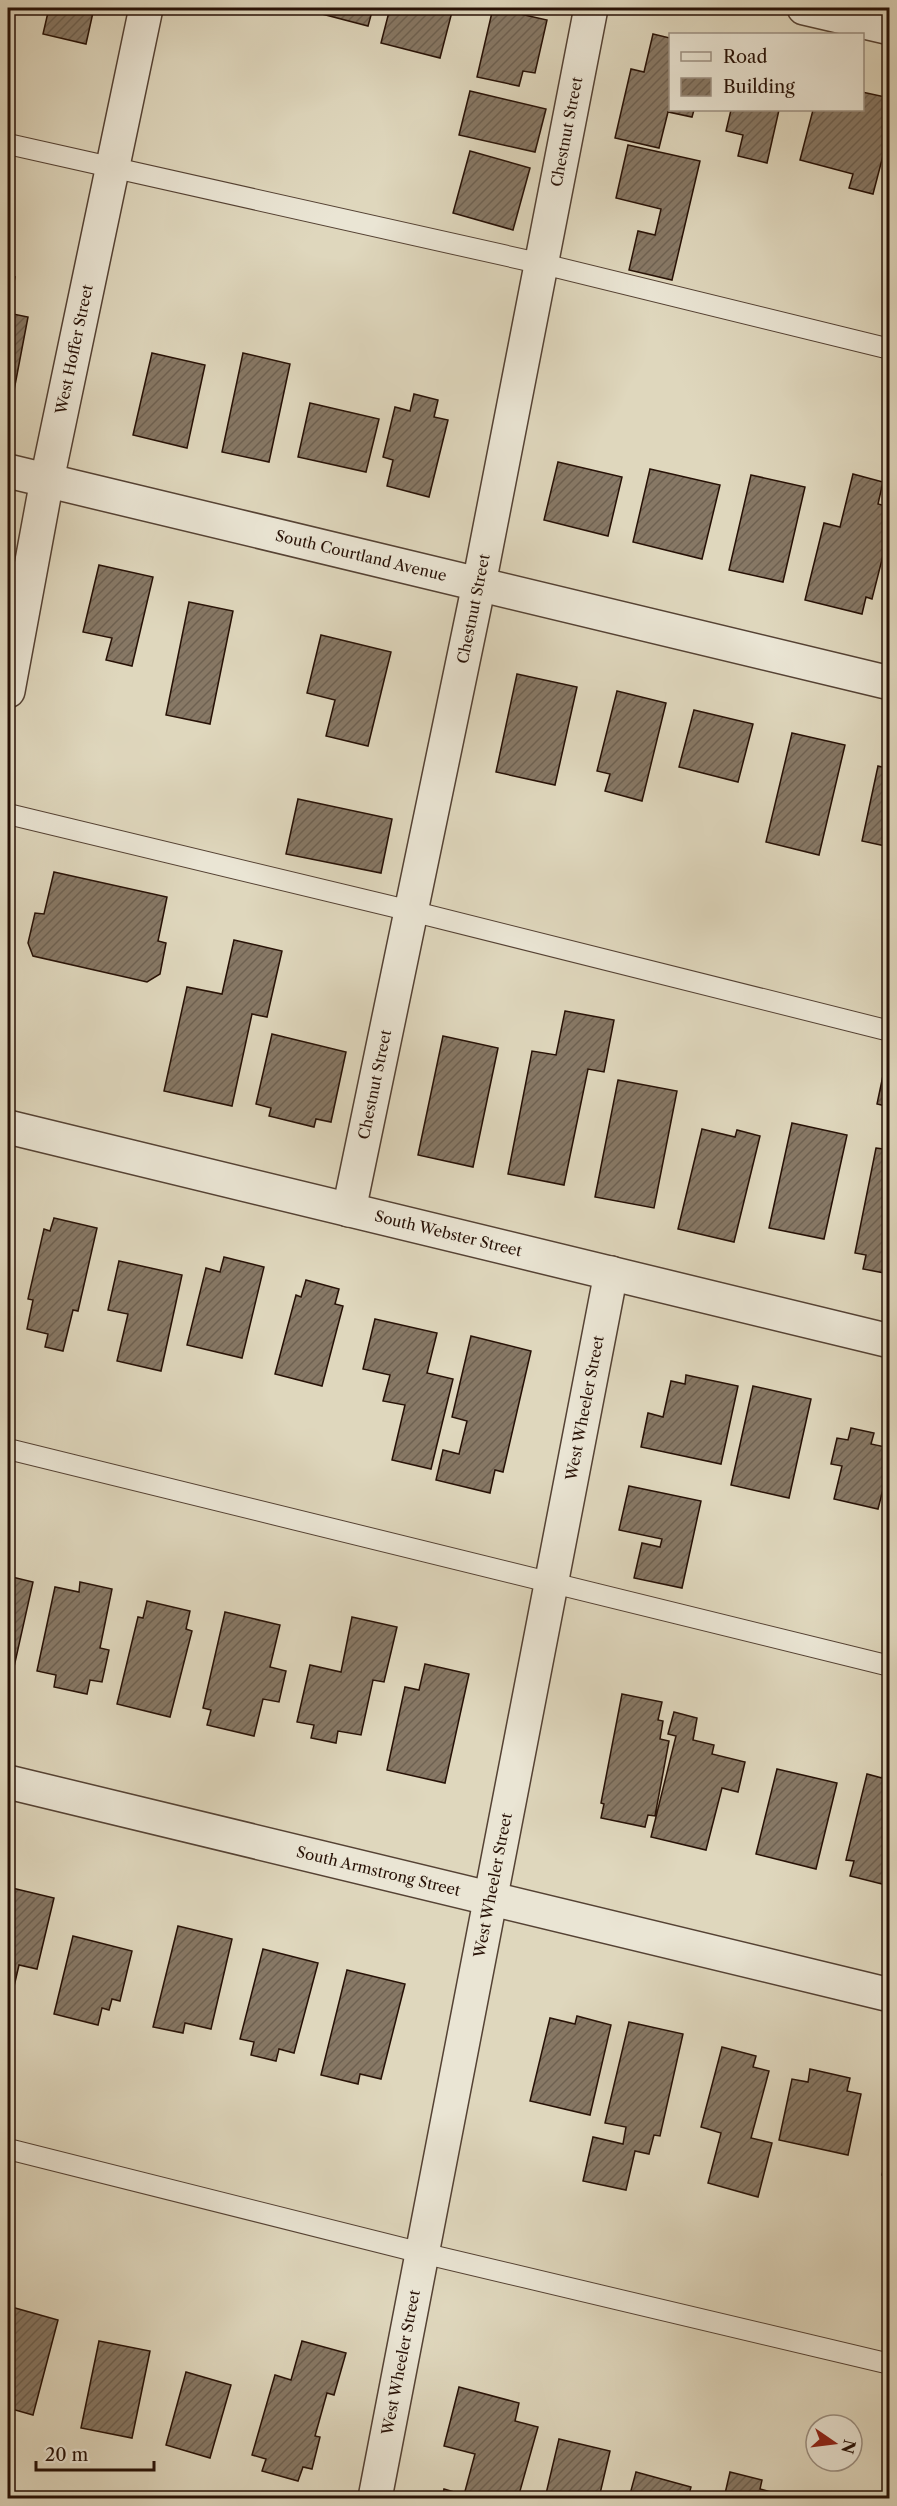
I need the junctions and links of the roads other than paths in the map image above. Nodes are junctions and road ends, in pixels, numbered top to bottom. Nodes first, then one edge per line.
1 (146, 8) edge
2 (591, 8) edge
3 (804, 8) edge
4 (890, 28) edge
5 (8, 144) edge
6 (111, 169) junction
7 (543, 264) junction
8 (890, 349) edge
9 (8, 471) edge
10 (47, 480) junction
11 (479, 584) junction
12 (890, 683) edge
13 (8, 692) edge
14 (8, 814) edge
15 (411, 911) junction
16 (890, 1031) edge
17 (8, 1127) edge
18 (349, 1210) junction
19 (611, 1273) junction
20 (890, 1341) edge
21 (8, 1449) edge
22 (550, 1582) junction
23 (890, 1666) edge
24 (8, 1782) edge
25 (492, 1898) junction
26 (890, 1995) edge
27 (8, 2149) edge
28 (422, 2253) junction
29 (890, 2364) edge
30 (375, 2499) edge

1 - 6 street, West Hoffer Street
2 - 7 street, Chestnut Street
3 - 4 street
5 - 6 lane
6 - 7 lane
6 - 10 street, West Hoffer Street
7 - 8 lane
7 - 11 street, Chestnut Street
9 - 10 street, South Courtland Avenue
10 - 11 street, South Courtland Avenue
10 - 13 street, West Hoffer Street
11 - 12 street, South Courtland Avenue
11 - 15 street, Chestnut Street
14 - 15 lane
15 - 16 lane
15 - 18 street, Chestnut Street
17 - 18 street, South Webster Street
18 - 19 street, South Webster Street
19 - 20 street, South Webster Street
19 - 22 street, West Wheeler Street
21 - 22 lane
22 - 23 lane
22 - 25 street, West Wheeler Street
24 - 25 street, South Armstrong Street
25 - 26 street, South Armstrong Street
25 - 28 street, West Wheeler Street
27 - 28 lane
28 - 29 lane
28 - 30 street, West Wheeler Street

